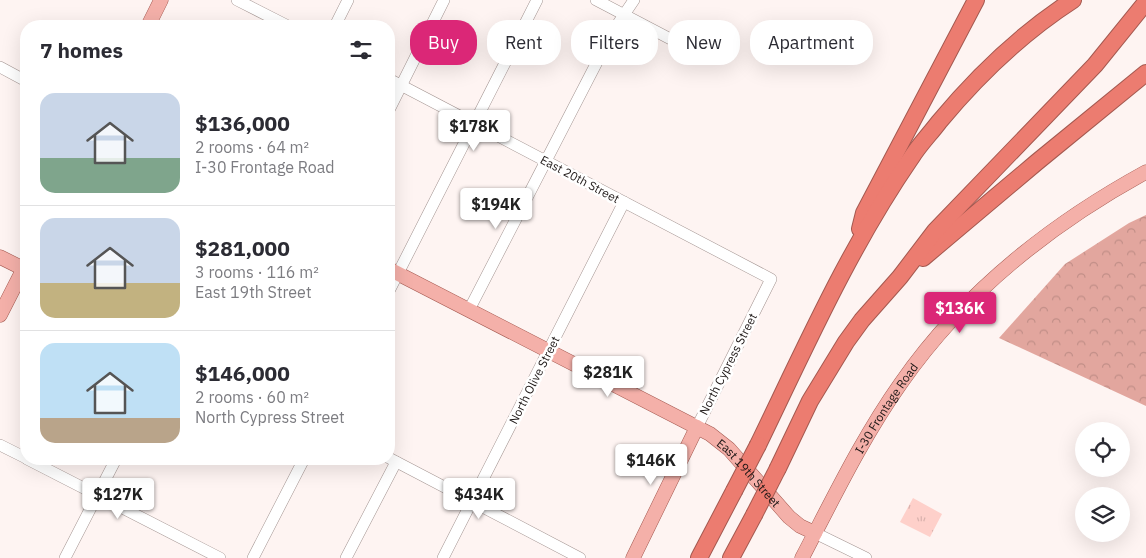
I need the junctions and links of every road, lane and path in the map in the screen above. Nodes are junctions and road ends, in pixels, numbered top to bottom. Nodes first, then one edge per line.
1 (161, 0) edge
2 (238, 0) edge
3 (348, 0) edge
4 (444, 0) edge
5 (537, 0) edge
6 (596, 0) edge
7 (634, 0) edge
8 (976, 0) edge
9 (1073, 0) edge
10 (1146, 2) edge
11 (624, 15) junction
12 (151, 20) edge
13 (276, 20) edge
14 (338, 20) edge
15 (668, 38) edge
16 (0, 67) edge
17 (1146, 73) edge
18 (20, 78) edge
19 (395, 82) edge
20 (401, 86) junction
21 (395, 98) edge
22 (474, 124) junction
23 (546, 161) junction
24 (1146, 172) edge
25 (624, 202) junction
26 (855, 248) junction
27 (0, 257) edge
28 (20, 266) edge
29 (395, 267) edge
30 (395, 272) edge
31 (20, 277) edge
32 (900, 277) junction
33 (772, 279) joint
34 (469, 310) junction
35 (0, 315) edge
36 (548, 351) junction
37 (697, 427) junction
38 (0, 445) edge
39 (20, 455) edge
40 (395, 462) edge
41 (39, 465) edge
42 (113, 465) edge
43 (301, 465) edge
44 (390, 465) edge
45 (97, 495) junction
46 (472, 502) junction
47 (715, 529) junction
48 (815, 533) junction
49 (65, 558) edge
50 (220, 558) edge
51 (253, 558) edge
52 (346, 558) edge
53 (443, 558) edge
54 (580, 558) edge
55 (633, 558) edge
56 (692, 558) edge
57 (699, 558) edge
58 (732, 558) edge
59 (802, 558) edge
60 (866, 558) edge

1 - 12 main road
2 - 13 street
3 - 14 street
4 - 20 street
5 - 22 street
6 - 11 street
7 - 11 street
8 - 26 highway
9 - 26 highway
10 - 32 highway
11 - 15 street
11 - 23 street
16 - 18 street
17 - 32 highway
19 - 20 street, East 20th Street
20 - 21 street
20 - 22 street, East 20th Street
22 - 23 street, East 20th Street
22 - 29 street
23 - 25 street, East 20th Street
23 - 34 street
24 - 48 main road, I-30 Frontage Road
25 - 33 street, East 20th Street
25 - 36 street, North Olive Street
26 - 47 highway, bridge
27 - 28 main road
30 - 34 main road, East 19th Street
31 - 35 main road
32 - 58 highway, bridge
33 - 37 street, North Cypress Street
34 - 36 main road, East 19th Street
36 - 37 main road, East 19th Street
36 - 46 street, North Olive Street
37 - 48 main road, East 19th Street
37 - 55 main road, North Cypress Street
38 - 39 street
40 - 46 street
41 - 45 street
42 - 45 street
43 - 51 street
44 - 52 street
45 - 49 street
45 - 50 street
46 - 53 street, North Olive Street
46 - 54 street
47 - 56 highway
47 - 57 highway
48 - 59 main road, I-30 Frontage Road
48 - 60 street, East 19th Street

